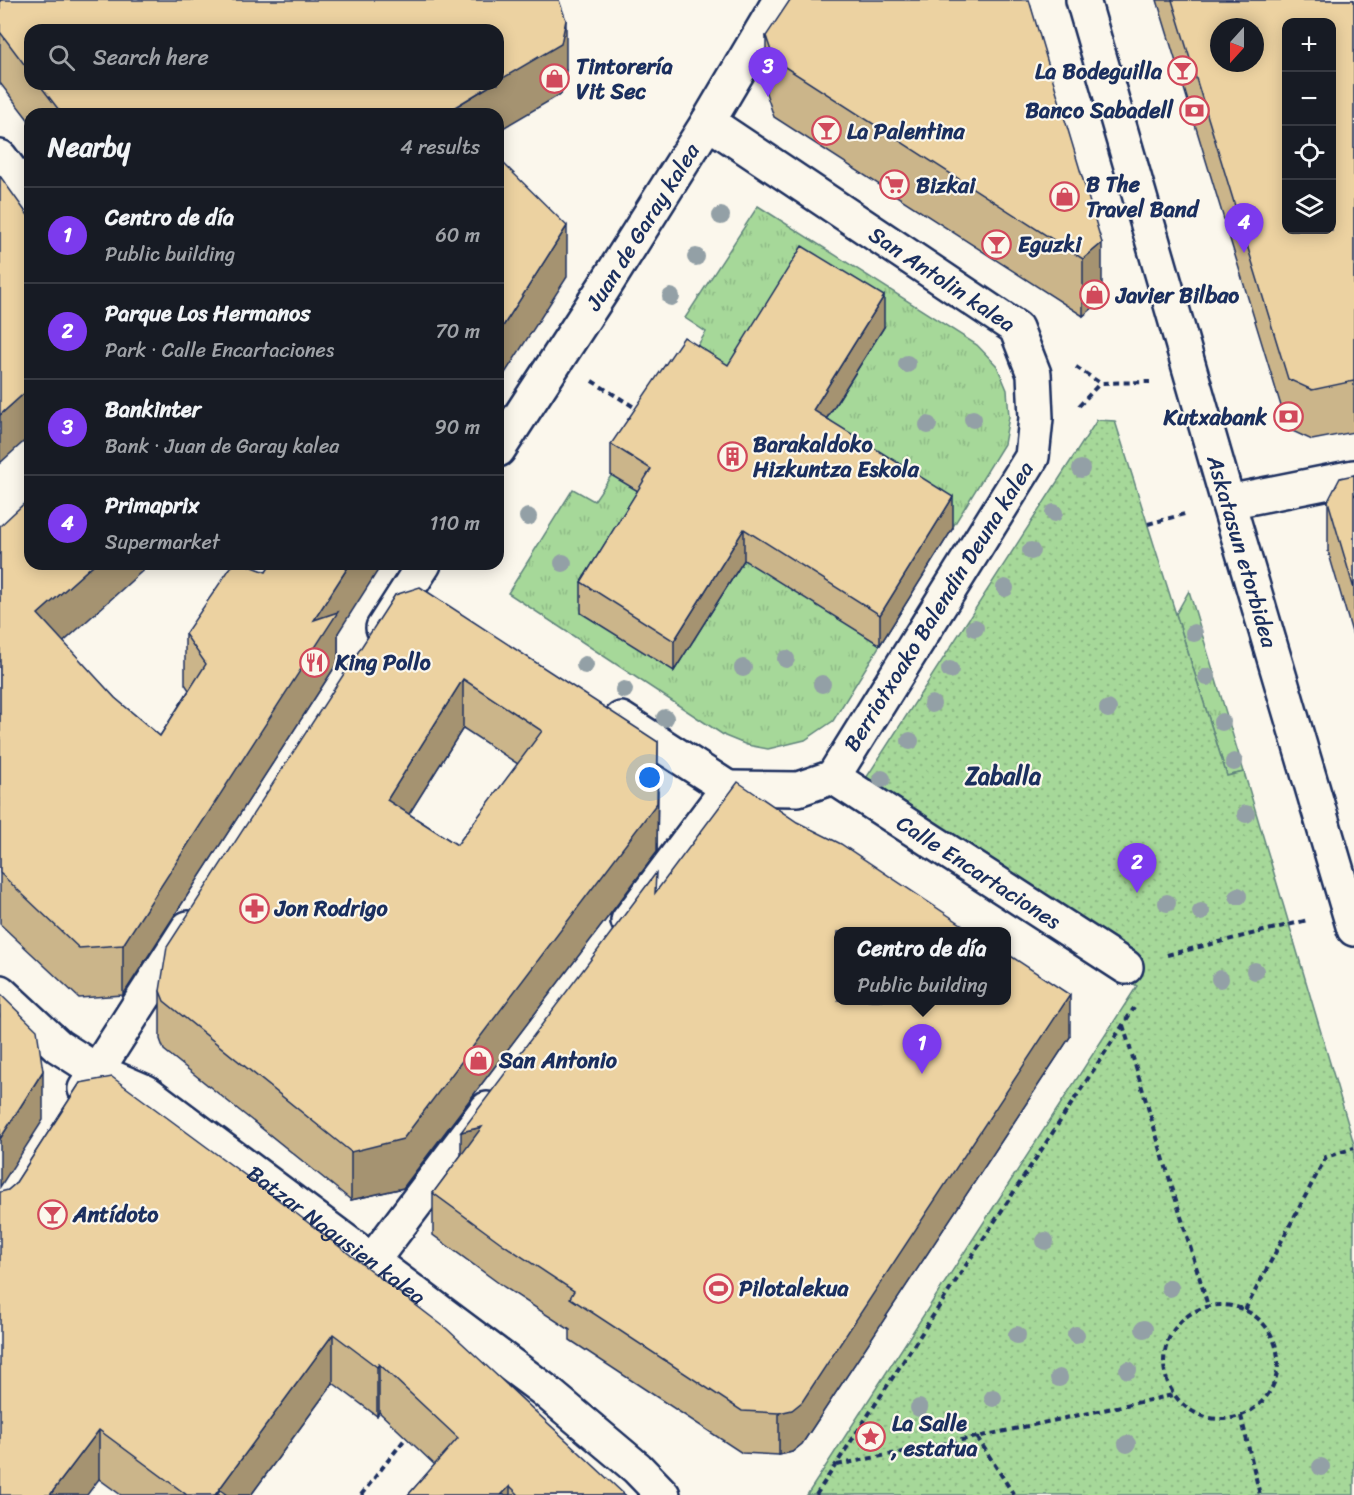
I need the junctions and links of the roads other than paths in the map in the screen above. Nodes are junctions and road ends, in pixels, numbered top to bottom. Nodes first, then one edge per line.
1 (780, 0) edge
2 (1083, 0) edge
3 (708, 122) junction
4 (0, 157) edge
5 (24, 189) edge
6 (1017, 328) joint
7 (504, 441) edge
8 (1354, 477) edge
9 (1228, 502) junction
10 (422, 581) edge
11 (367, 652) edge
12 (599, 705) edge
13 (833, 777) junction
14 (728, 788) junction
15 (206, 901) edge
16 (1351, 920) edge
17 (614, 940) edge
18 (1126, 967) road end
19 (0, 992) edge
20 (97, 1071) junction
21 (508, 1082) edge
22 (71, 1111) edge
23 (372, 1261) junction
24 (663, 1495) edge

1 - 3 street, Juan de Garay kalea
2 - 9 street, Askatasun etorbidea
3 - 6 street, San Antolin kalea
3 - 7 street, Juan de Garay kalea
4 - 5 street
6 - 13 street, Berriotxoako Balendin Deuna kalea
8 - 9 street
9 - 16 street, Askatasun etorbidea
10 - 11 street
12 - 14 street
13 - 14 street, Berriotxoako Balendin Deuna kalea
13 - 18 street, Calle Encartaciones
14 - 17 street
15 - 20 street
19 - 20 street, Batzar Nagusien kalea
20 - 22 street
20 - 23 street, Batzar Nagusien kalea
21 - 23 street
23 - 24 street, Batzar Nagusien kalea

